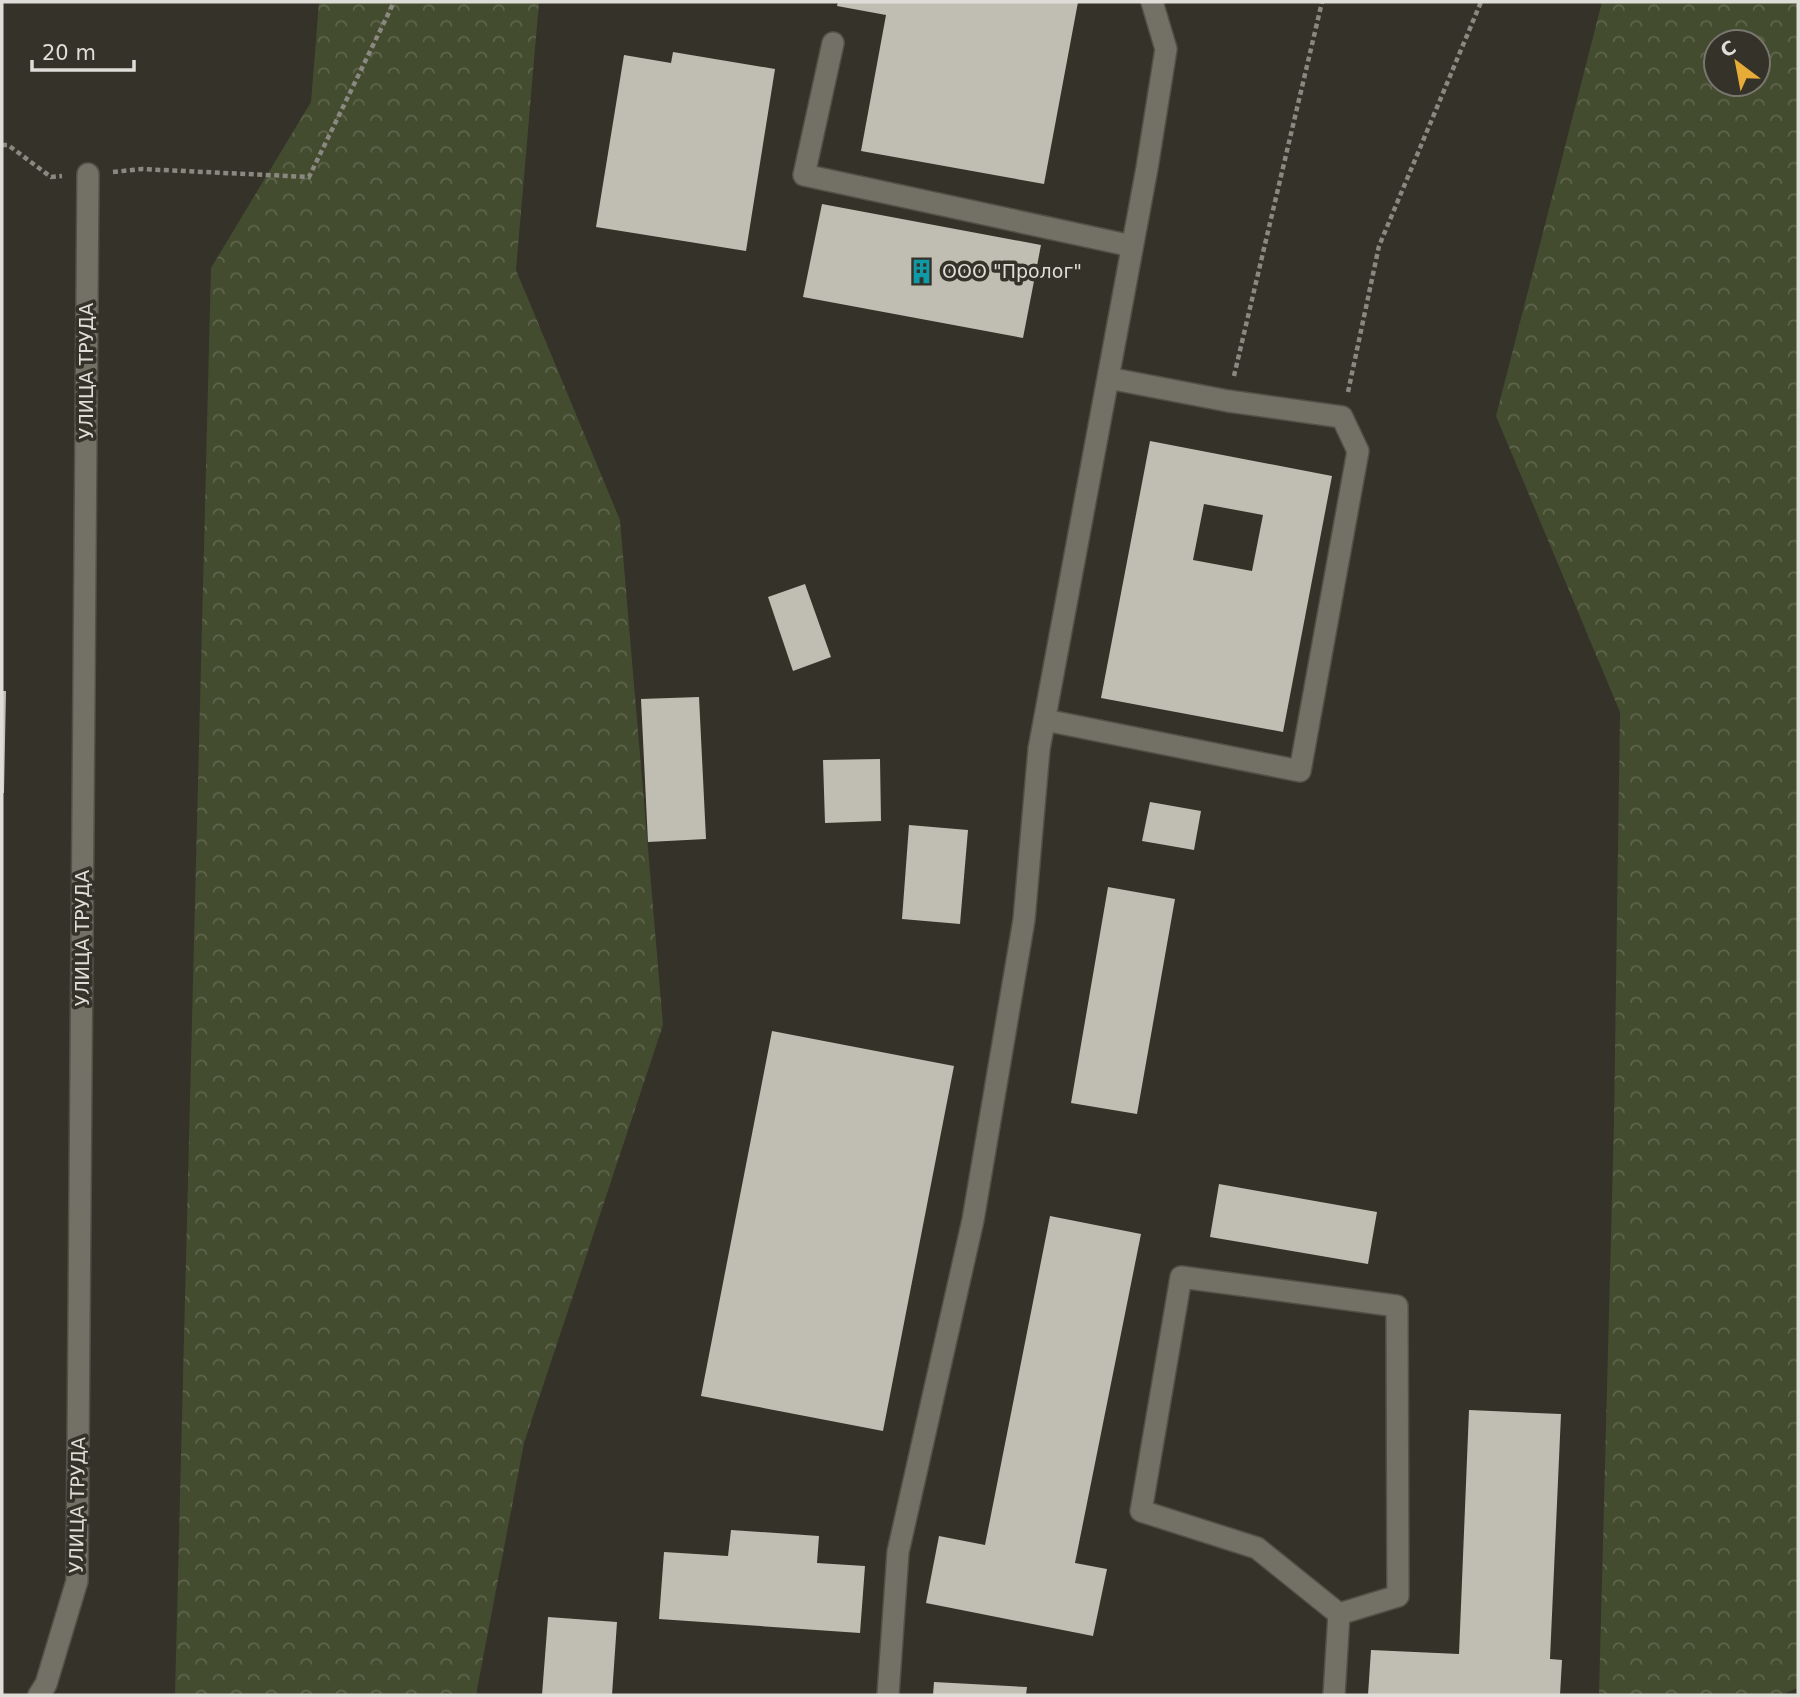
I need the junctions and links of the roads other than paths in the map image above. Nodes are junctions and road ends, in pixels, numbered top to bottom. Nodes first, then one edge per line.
1 (1152, 2) edge
2 (834, 43) dead end
3 (88, 174) road end
4 (1132, 246) junction
5 (1108, 378) junction
6 (1045, 720) junction
7 (1339, 1614) junction
8 (39, 1695) edge
9 (888, 1695) edge
10 (1334, 1695) edge

1 - 4 street
2 - 4 street
3 - 8 street, УЛИЦА ТРУДА
4 - 5 street
5 - 6 street
5 - 6 street
6 - 9 street
7 - 7 street
7 - 10 street

